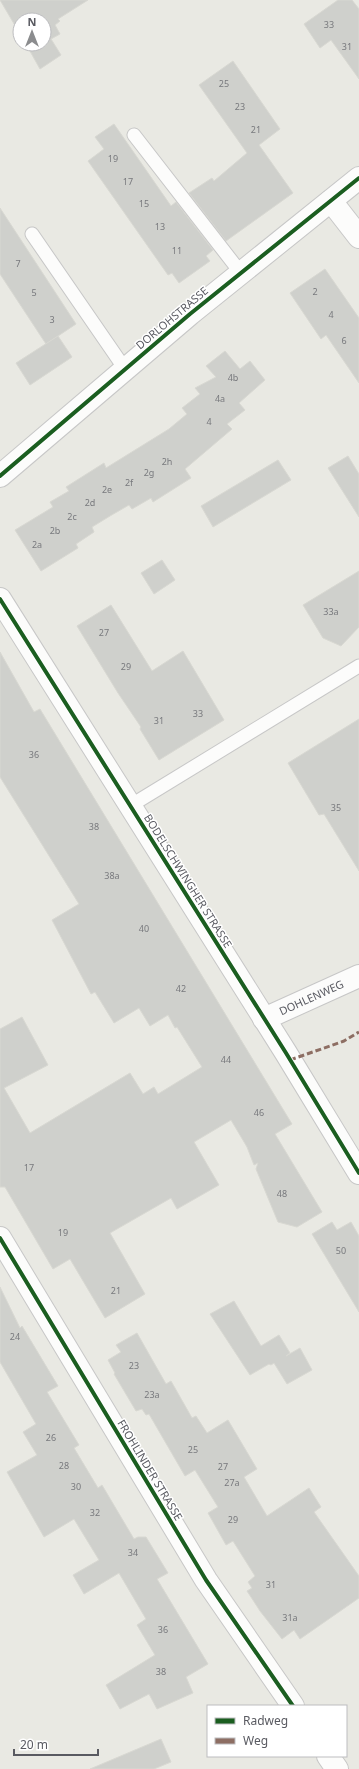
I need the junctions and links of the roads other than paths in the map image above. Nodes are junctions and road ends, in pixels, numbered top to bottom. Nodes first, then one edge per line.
1 (134, 135) dead end
2 (359, 178) edge
3 (331, 200) junction
4 (32, 234) dead end
5 (359, 237) edge
6 (241, 273) junction
7 (125, 369) junction
8 (0, 476) edge
9 (0, 599) edge
10 (359, 666) edge
11 (130, 806) junction
12 (359, 976) edge
13 (264, 1019) junction
14 (359, 1174) edge
15 (0, 1238) edge
16 (7, 1263) edge
17 (292, 1705) edge
18 (329, 1757) edge
19 (337, 1769) edge

1 - 6 lane
2 - 3 street, DORLOHSTRASSE
3 - 5 street
3 - 6 street, DORLOHSTRASSE
4 - 7 lane
6 - 7 street, DORLOHSTRASSE
7 - 8 street, DORLOHSTRASSE
9 - 11 street, BODELSCHWINGHER STRASSE
10 - 11 lane, BODELSCHWINGHER STRASSE
11 - 13 street, BODELSCHWINGHER STRASSE
12 - 13 street, DOHLENWEG
13 - 14 street, BODELSCHWINGHER STRASSE
15 - 16 street, FROHLINDER STRASSE
16 - 17 street, FROHLINDER STRASSE
18 - 19 street

